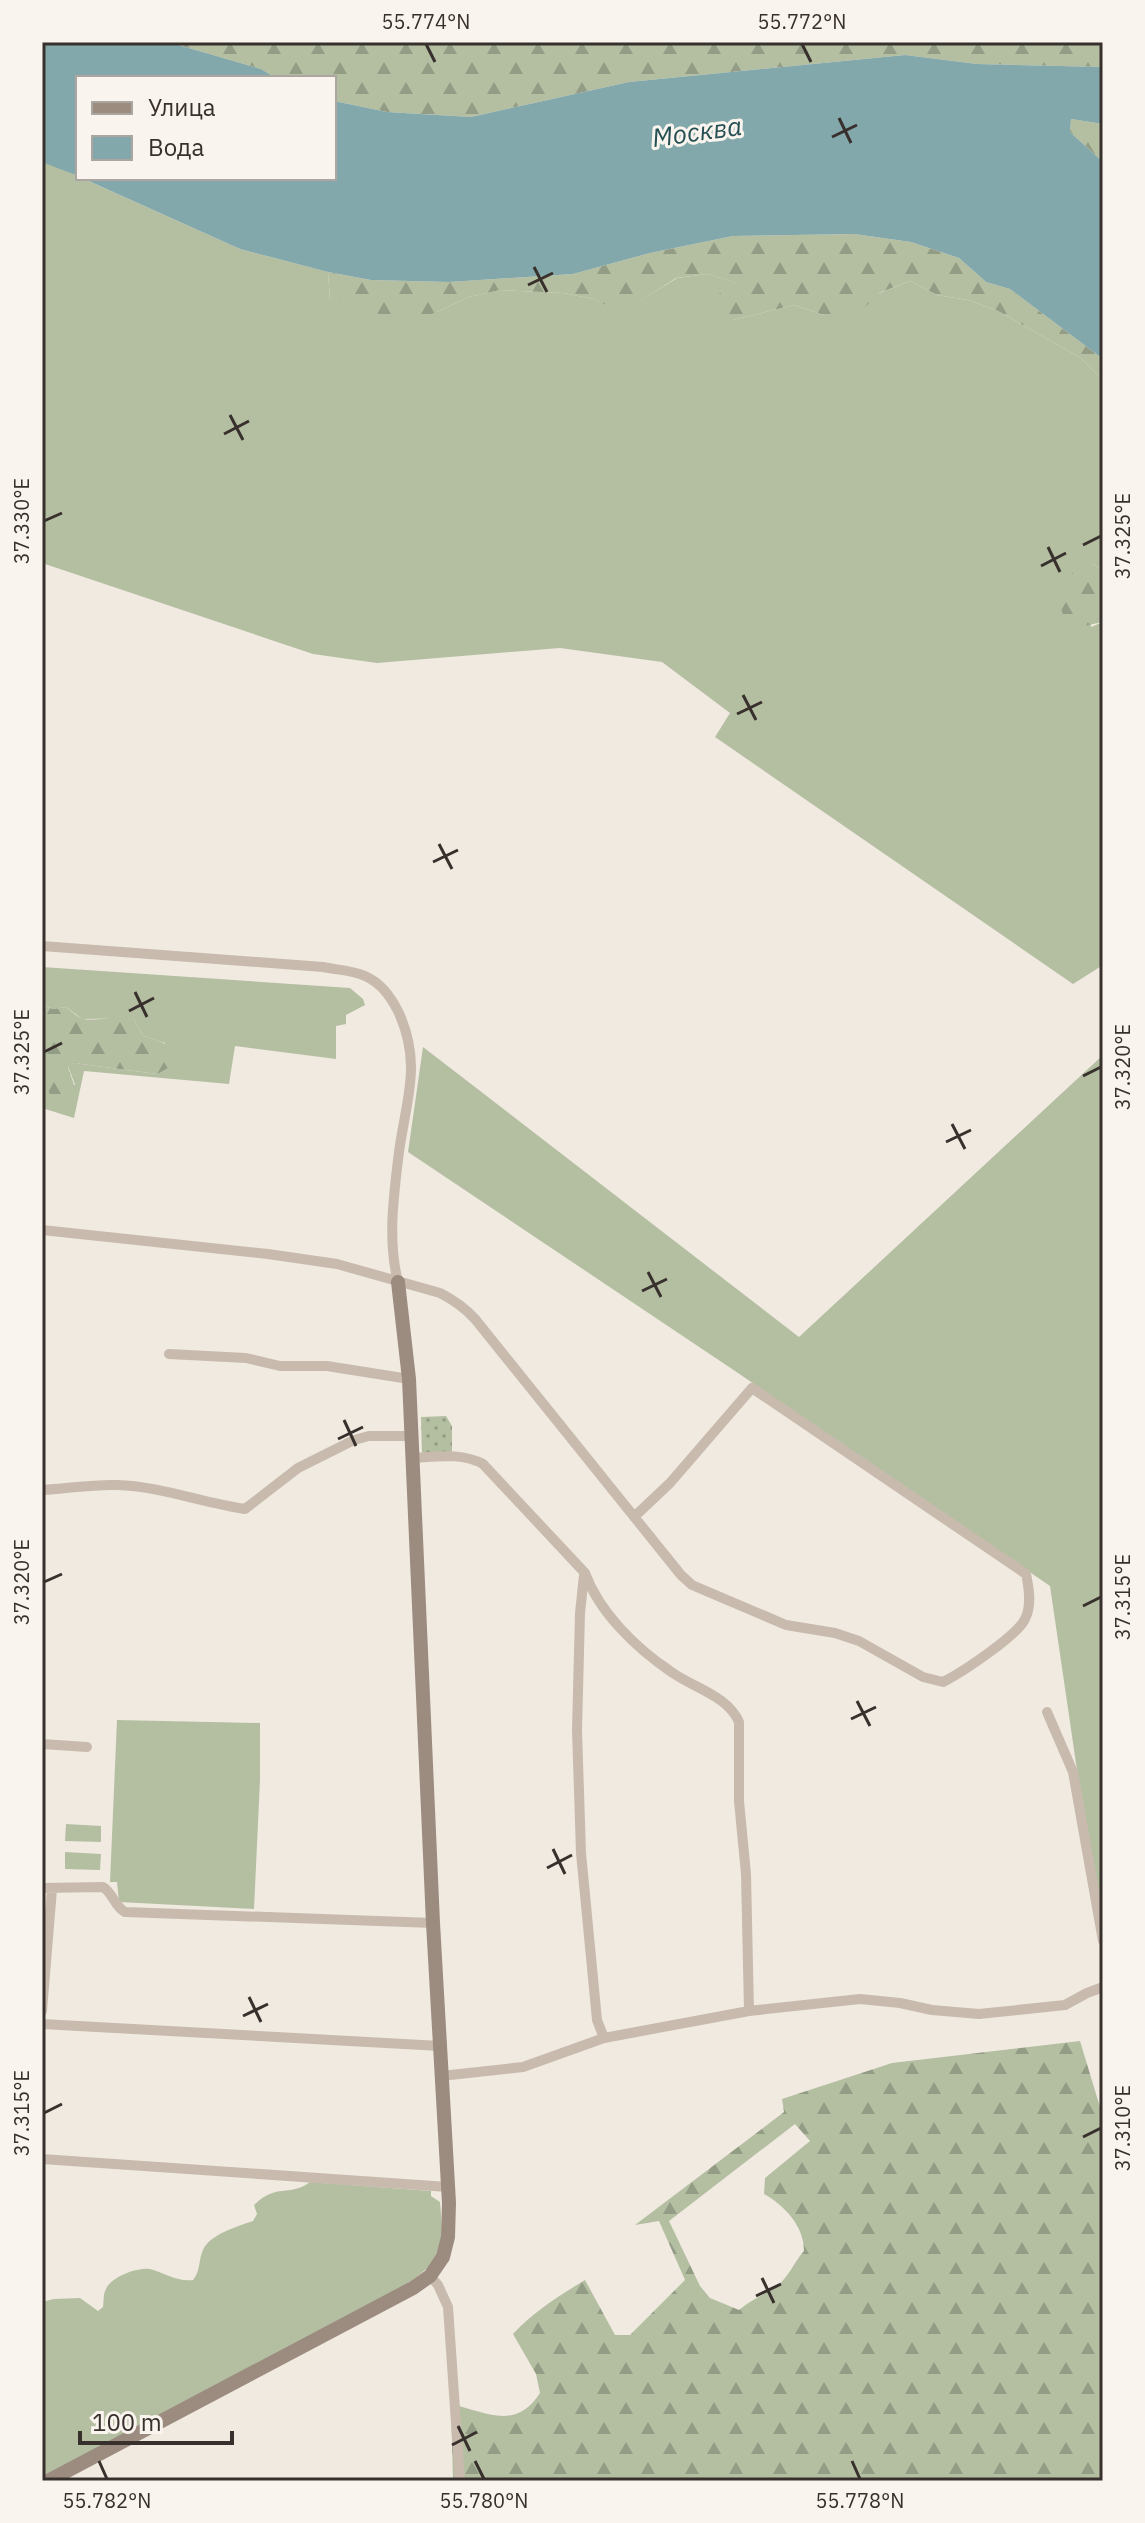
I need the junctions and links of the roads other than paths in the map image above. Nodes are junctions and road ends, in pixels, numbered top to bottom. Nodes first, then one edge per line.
1 (42, 946) edge
2 (42, 1230) edge
3 (398, 1282) junction
4 (169, 1354) dead end
5 (409, 1379) junction
6 (411, 1436) junction
7 (411, 1458) junction
8 (42, 1490) edge
9 (634, 1517) junction
10 (585, 1573) junction
11 (1047, 1712) dead end
12 (42, 1744) edge
13 (87, 1747) dead end
14 (47, 1889) edge
15 (433, 1923) junction
16 (1103, 1941) edge
17 (1103, 1987) edge
18 (42, 2011) edge
19 (749, 2011) junction
20 (42, 2024) edge
21 (604, 2038) junction
22 (440, 2046) junction
23 (441, 2076) junction
24 (42, 2159) edge
25 (448, 2187) junction
26 (430, 2276) junction
27 (48, 2481) edge
28 (460, 2481) edge

1 - 3 street
2 - 3 street
3 - 5 street
3 - 9 street
4 - 5 street
5 - 6 street
6 - 7 street
6 - 8 street
7 - 10 street
7 - 15 street
9 - 9 street
10 - 19 street
10 - 21 street
11 - 16 street
12 - 13 street
14 - 15 street
14 - 18 street
15 - 22 street
17 - 19 street
19 - 21 street
20 - 22 street
21 - 23 street
22 - 23 street
23 - 25 street
24 - 25 street
25 - 26 street
26 - 27 street
26 - 28 street

